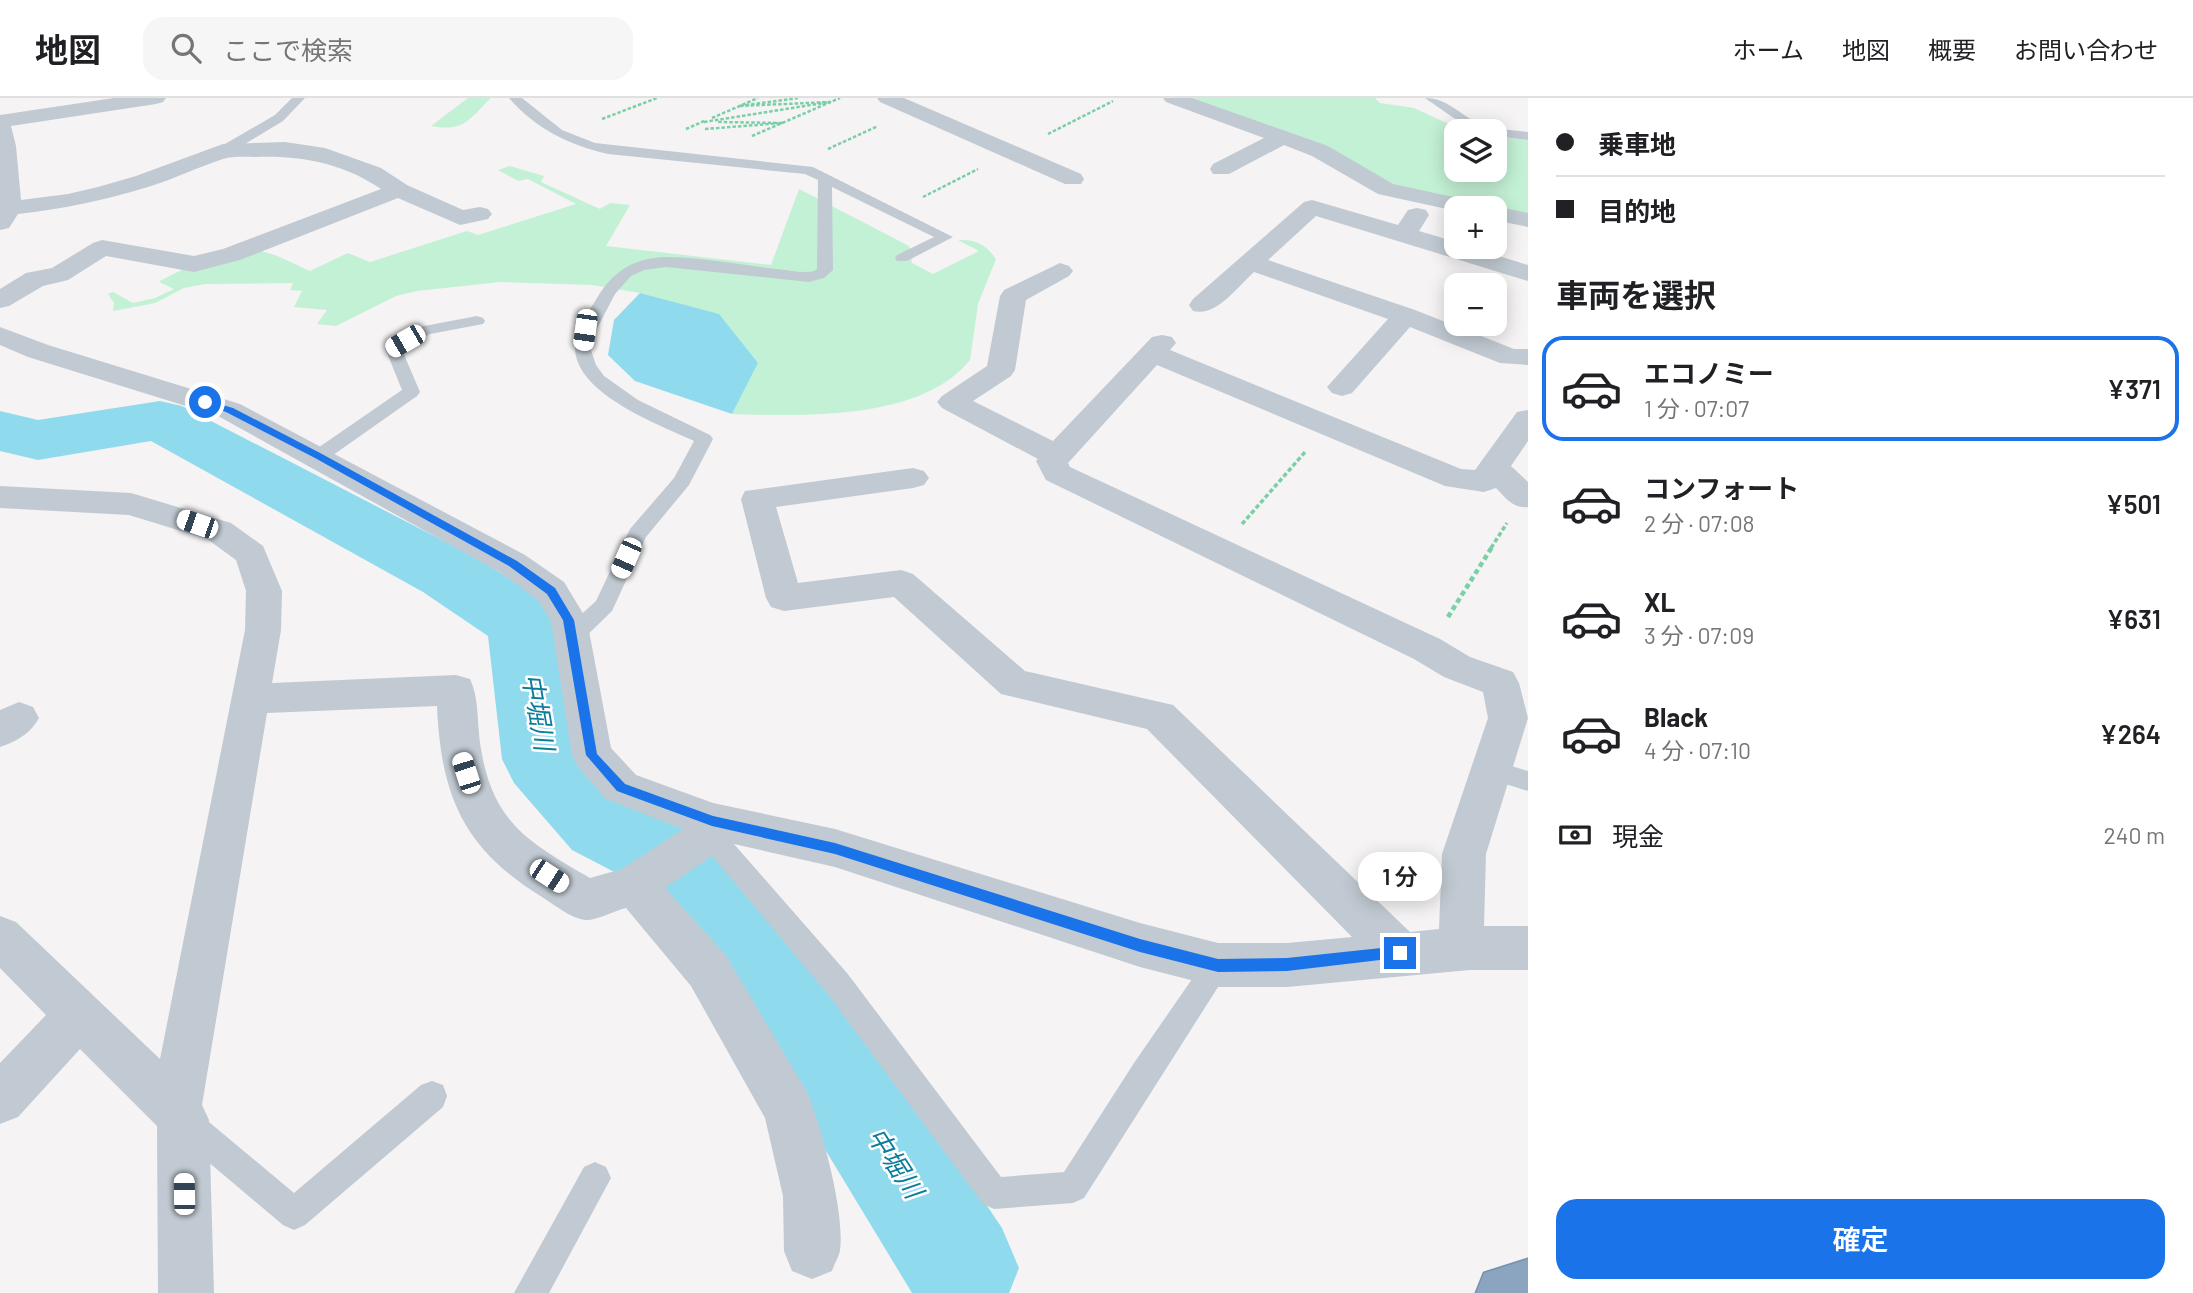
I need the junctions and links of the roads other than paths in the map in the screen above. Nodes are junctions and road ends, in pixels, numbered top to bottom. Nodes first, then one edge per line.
1 (156, 98) edge
2 (299, 98) edge
3 (516, 98) edge
4 (887, 98) edge
5 (1173, 98) edge
6 (1435, 99) edge
7 (1463, 119) edge
8 (0, 123) edge
9 (1507, 134) edge
10 (1528, 136) edge
11 (1283, 137) junction
12 (223, 151) junction
13 (1221, 169) dead end
14 (825, 178) junction
15 (1073, 179) dead end
16 (399, 190) junction
17 (1415, 196) junction
18 (1444, 202) edge
19 (480, 214) dead end
20 (258, 215) dead end
21 (5, 216) edge
22 (1507, 216) edge
23 (1528, 220) edge
24 (295, 232) junction
25 (1404, 234) junction
26 (902, 258) dead end
27 (1250, 262) junction
28 (1060, 271) dead end
29 (1528, 273) edge
30 (0, 300) edge
31 (1202, 305) dead end
32 (1405, 316) junction
33 (477, 321) dead end
34 (0, 335) edge
35 (1528, 357) edge
36 (1328, 413) junction
37 (1528, 419) edge
38 (319, 456) junction
39 (1057, 456) junction
40 (1494, 467) junction
41 (913, 478) dead end
42 (0, 497) edge
43 (1524, 497) road end
44 (571, 637) junction
45 (250, 699) junction
46 (1492, 770) junction
47 (1528, 781) edge
48 (712, 833) junction
49 (634, 886) junction
50 (0, 937) edge
51 (1470, 948) junction
52 (1528, 948) edge
53 (1400, 953) junction
54 (1218, 965) junction
55 (79, 1015) junction
56 (432, 1096) dead end
57 (0, 1099) edge
58 (179, 1115) junction
59 (595, 1178) dead end
60 (812, 1251) dead end
61 (1528, 1287) edge
62 (186, 1293) edge
63 (531, 1293) edge
64 (1504, 1293) edge

1 - 8 street
2 - 12 lane
3 - 14 lane
4 - 15 street
5 - 11 street
6 - 7 lane
8 - 21 street
9 - 10 lane
11 - 13 street
11 - 17 street
12 - 16 street
12 - 21 street
14 - 26 lane
14 - 44 lane
16 - 19 street
16 - 24 street
17 - 18 street
17 - 25 street
20 - 24 street
22 - 23 street
24 - 30 street
25 - 27 street
25 - 29 street
27 - 31 street
27 - 32 street
28 - 39 street
32 - 35 street
32 - 36 street
33 - 38 lane
34 - 38 street
36 - 39 street
36 - 40 street
37 - 40 street
38 - 44 street
39 - 46 street
40 - 43 street
41 - 53 street
42 - 45 street
44 - 48 street
45 - 49 street
45 - 58 street
46 - 47 lane
46 - 51 street
48 - 49 street
48 - 54 street
48 - 54 lane
49 - 60 street
50 - 55 street
51 - 52 street
51 - 53 street
53 - 54 street
55 - 57 street
55 - 58 street
56 - 58 lane
58 - 62 street
59 - 63 lane
61 - 64 highway

